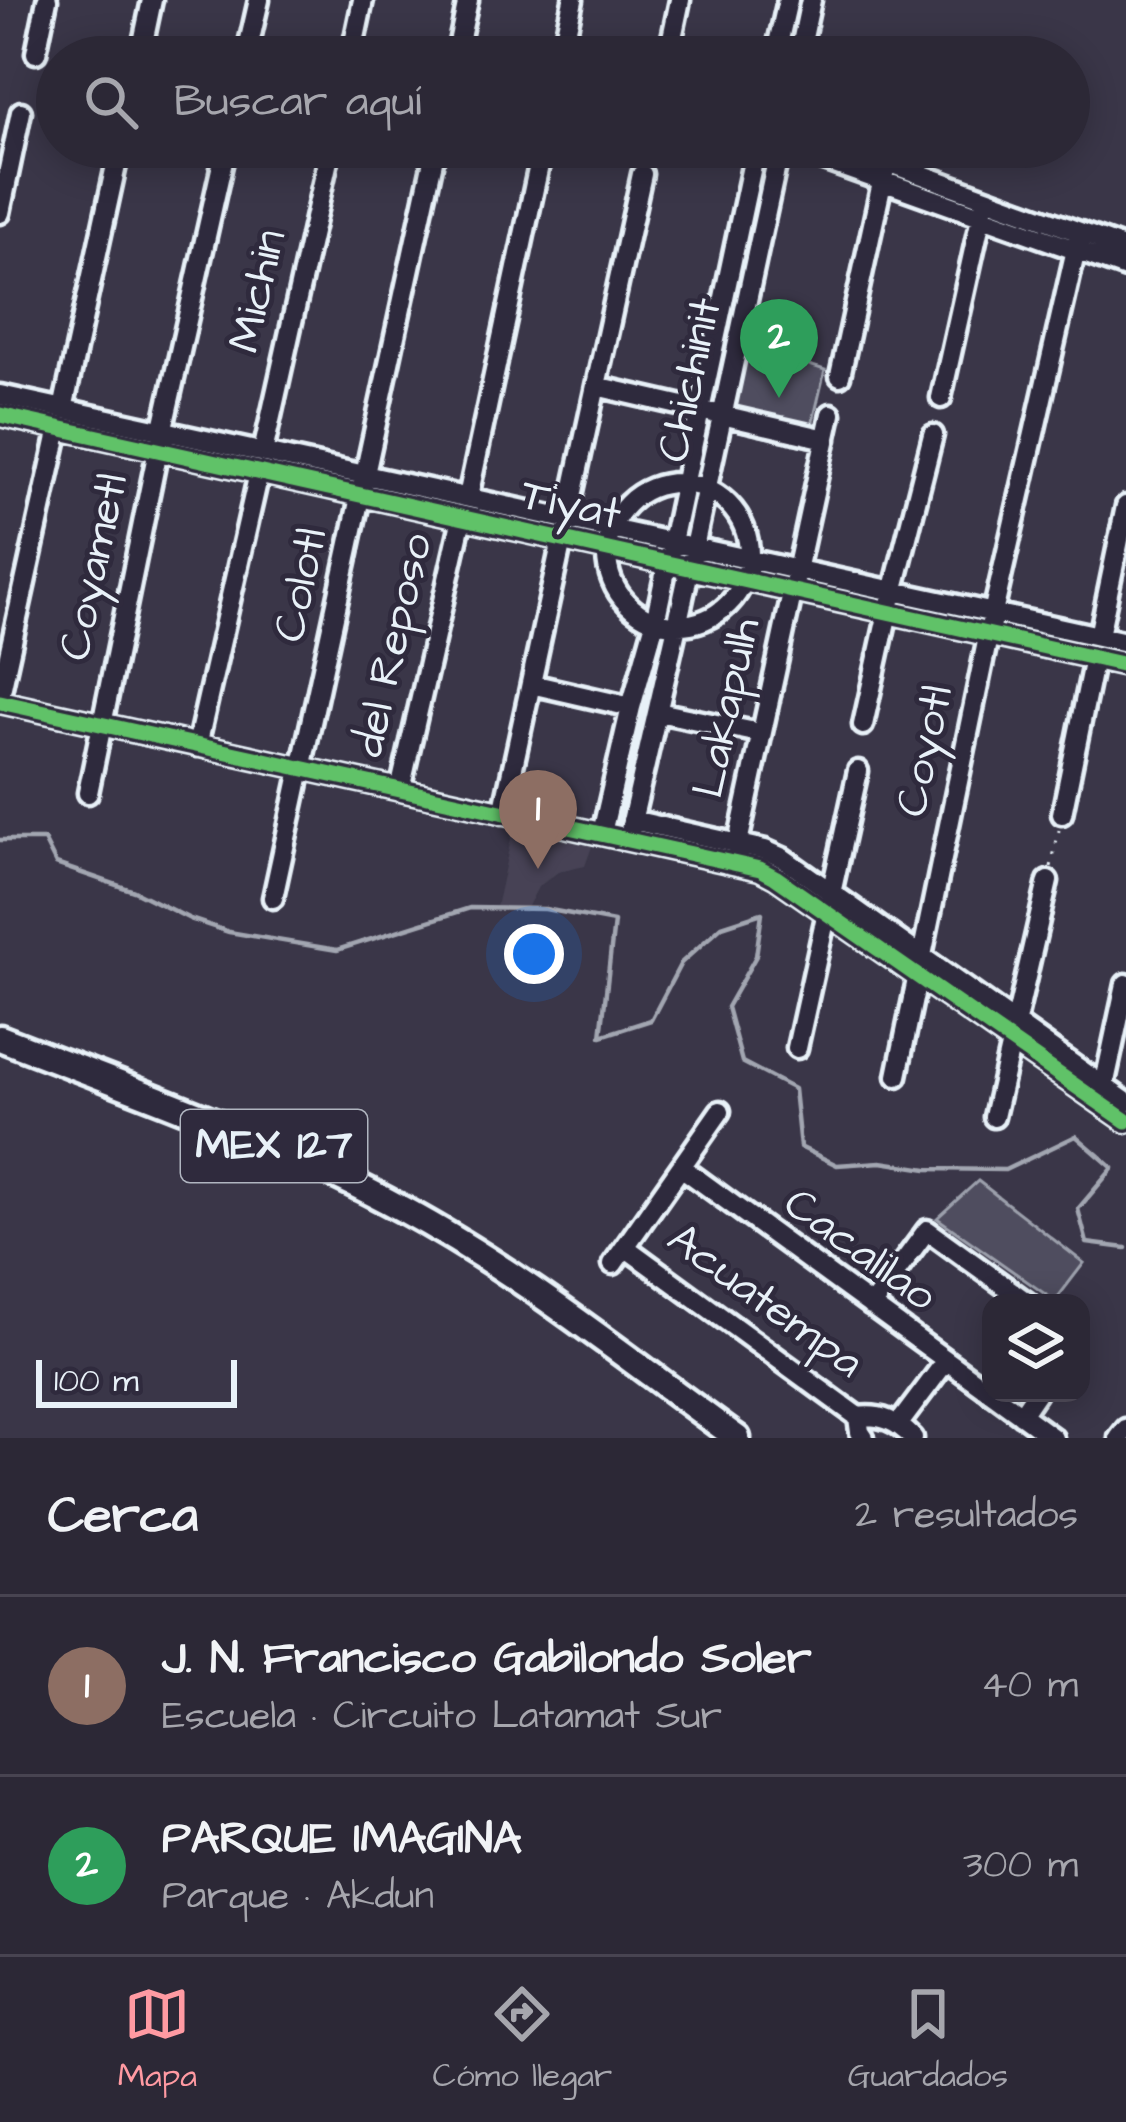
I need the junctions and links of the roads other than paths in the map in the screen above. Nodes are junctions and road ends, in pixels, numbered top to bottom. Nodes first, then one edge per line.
1 (47, 0) edge
2 (152, 0) edge
3 (259, 0) edge
4 (363, 0) edge
5 (468, 0) edge
6 (574, 0) edge
7 (680, 0) edge
8 (788, 0) edge
9 (812, 0) edge
10 (39, 36) edge
11 (144, 36) edge
12 (251, 36) edge
13 (355, 36) edge
14 (460, 36) edge
15 (566, 36) edge
16 (672, 36) edge
17 (780, 36) edge
18 (804, 36) edge
19 (36, 49) edge
20 (35, 53) dead end
21 (21, 112) dead end
22 (115, 168) edge
23 (221, 168) edge
24 (326, 168) edge
25 (431, 168) edge
26 (538, 168) edge
27 (752, 168) edge
28 (779, 168) edge
29 (872, 168) edge
30 (879, 168) edge
31 (884, 171) junction
32 (642, 174) dead end
33 (984, 207) junction
34 (0, 213) edge
35 (1078, 241) junction
36 (1126, 249) edge
37 (1126, 268) edge
38 (840, 376) dead end
39 (596, 386) junction
40 (941, 398) dead end
41 (7, 407) edge
42 (700, 410) junction
43 (832, 414) dead end
44 (722, 416) junction
45 (61, 418) junction
46 (933, 435) dead end
47 (160, 440) junction
48 (826, 440) junction
49 (262, 452) junction
50 (259, 473) junction
51 (365, 475) junction
52 (684, 484) junction
53 (707, 490) junction
54 (360, 495) junction
55 (468, 497) junction
56 (505, 506) junction
57 (1126, 506) edge
58 (462, 518) junction
59 (567, 519) junction
60 (499, 526) junction
61 (611, 529) junction
62 (562, 540) junction
63 (672, 542) junction
64 (694, 547) junction
65 (607, 550) junction
66 (749, 559) junction
67 (667, 563) junction
68 (690, 568) junction
69 (797, 570) junction
70 (744, 580) junction
71 (793, 591) junction
72 (894, 591) junction
73 (888, 612) junction
74 (994, 613) junction
75 (655, 622) junction
76 (677, 626) junction
77 (989, 634) junction
78 (1099, 636) junction
79 (1126, 642) edge
80 (1094, 658) junction
81 (1126, 665) edge
82 (531, 684) junction
83 (0, 699) edge
84 (631, 707) junction
85 (658, 712) junction
86 (101, 724) junction
87 (863, 725) dead end
88 (760, 733) junction
89 (197, 746) junction
90 (301, 768) junction
91 (858, 771) dead end
92 (400, 790) junction
93 (88, 793) dead end
94 (503, 812) junction
95 (1062, 814) road end
96 (630, 830) junction
97 (602, 833) junction
98 (735, 853) junction
99 (1048, 881) road end
100 (832, 893) junction
101 (273, 898) dead end
102 (827, 914) junction
103 (920, 969) junction
104 (1126, 984) edge
105 (1013, 1032) junction
106 (0, 1038) edge
107 (797, 1048) dead end
108 (897, 1076) dead end
109 (1102, 1095) junction
110 (1124, 1104) edge
111 (720, 1111) dead end
112 (994, 1117) dead end
113 (681, 1167) junction
114 (625, 1247) junction
115 (613, 1264) dead end
116 (1016, 1294) edge
117 (871, 1306) junction
118 (946, 1360) junction
119 (1030, 1402) edge
120 (1021, 1415) junction
121 (858, 1418) junction
122 (1126, 1429) edge
123 (905, 1432) edge
124 (737, 1438) edge
125 (864, 1438) edge
126 (1053, 1438) edge
127 (1120, 1438) edge

1 - 10 street
2 - 11 street
3 - 12 street
4 - 13 street
5 - 14 street
6 - 15 street
7 - 16 street
8 - 17 street
9 - 18 street
19 - 20 street
21 - 34 street
22 - 45 street
23 - 47 street, Coyametl
24 - 49 street, Michin
25 - 51 street, Colotl
26 - 55 street
27 - 42 street, Chichinit
28 - 44 street, Chichinit
29 - 31 street
30 - 31 street
31 - 33 street
31 - 38 street
32 - 39 street
33 - 35 street
33 - 40 street
35 - 36 street
35 - 37 street
35 - 74 street, Coyotl
39 - 42 street
39 - 59 street
41 - 45 street, Tiyat
42 - 44 street
42 - 52 street, Chichinit
43 - 48 street, Lakapulh
44 - 48 street
44 - 53 street, Chichinit
45 - 47 street, Tiyat
45 - 83 street
46 - 72 street
47 - 49 street, Tiyat
47 - 50 street, Tiyat
47 - 86 street, Coyametl
48 - 69 street, Lakapulh
49 - 51 street, Tiyat
50 - 54 street, Tiyat
50 - 89 street
51 - 54 street, Colotl
51 - 55 street, Tiyat
52 - 53 street
52 - 61 street
52 - 63 street, Chichinit
53 - 64 street, Chichinit
53 - 66 street
54 - 58 street, Tiyat
54 - 90 street, Colotl
55 - 56 street, Tiyat
56 - 59 street, Tiyat
56 - 60 street
57 - 78 street
58 - 60 street, Tiyat
58 - 92 street, del Reposo
59 - 61 street, Tiyat
60 - 62 street, Tiyat
61 - 63 street, Tiyat
61 - 65 street
62 - 65 street, Tiyat
62 - 82 street
63 - 64 street, Tiyat
63 - 67 street, Chichinit
64 - 66 street, Tiyat
64 - 68 street, Chichinit
65 - 67 street, Tiyat
65 - 75 street
66 - 69 street, Tiyat
66 - 70 street
67 - 68 street, Tiyat
67 - 75 street, Chichinit
68 - 70 street, Tiyat
68 - 76 street, Chichinit
69 - 71 street, Lakapulh
69 - 72 street, Tiyat
70 - 71 street, Tiyat
70 - 76 street
71 - 73 street, Tiyat
71 - 88 street, Lakapulh
72 - 73 street
72 - 74 street, Tiyat
73 - 77 street, Tiyat
73 - 87 street
74 - 77 street, Coyotl
74 - 78 street, Tiyat
75 - 76 street
75 - 84 street, Chichinit
76 - 85 street, Chichinit
77 - 80 street, Tiyat
77 - 103 street, Coyotl
78 - 79 street, Tiyat
80 - 81 street, Tiyat
80 - 95 street
82 - 84 street
82 - 94 street
83 - 86 street
84 - 97 street, Chichinit
85 - 88 street
85 - 96 street, Chichinit
86 - 89 street
86 - 93 street, Coyametl
88 - 98 street, Lakapulh
89 - 90 street
90 - 92 street
90 - 101 street, Colotl
91 - 100 street
92 - 94 street
94 - 97 street
96 - 97 street
96 - 98 street
98 - 100 street
98 - 102 street
99 - 105 street
100 - 102 street
100 - 103 street
102 - 103 street
102 - 107 street
103 - 105 street
103 - 108 street, Coyotl
104 - 109 street
105 - 109 street
105 - 112 street
106 - 124 main road, MEX 127
109 - 110 street
111 - 113 street
113 - 114 street
113 - 117 street, Cacalilao
114 - 115 street
114 - 121 street, Acuatempa
116 - 117 street
117 - 118 street, Cacalilao
118 - 120 street, Cacalilao
118 - 123 street
119 - 120 street
120 - 126 street, Cacalilao
121 - 123 street, Acuatempa
121 - 125 street, Acuatempa
122 - 127 street

